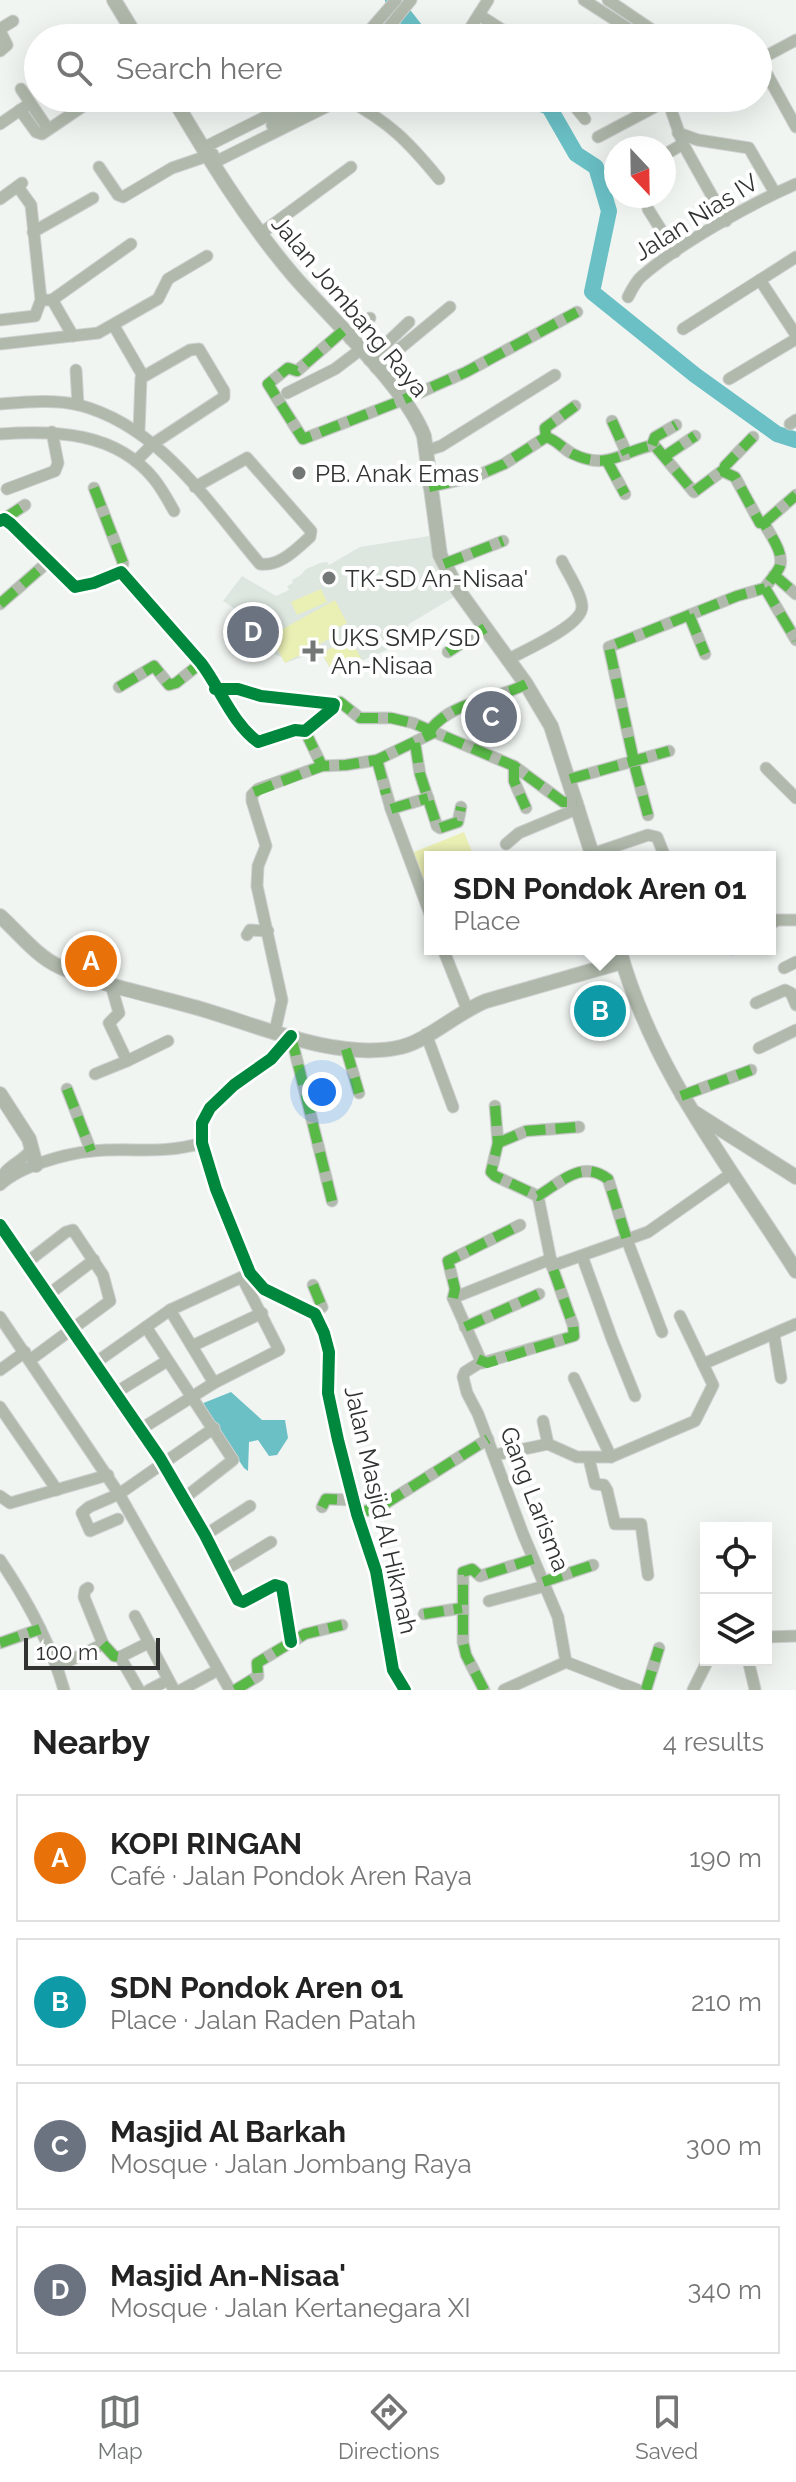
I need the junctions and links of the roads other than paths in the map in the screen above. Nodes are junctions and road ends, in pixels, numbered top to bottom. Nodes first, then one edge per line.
1 (488, 0) edge
2 (586, 0) edge
3 (608, 0) edge
4 (405, 2) edge
5 (121, 3) edge
6 (479, 15) junction
7 (390, 18) junction
8 (13, 21) dead end
9 (131, 24) edge
10 (382, 24) edge
11 (387, 24) edge
12 (473, 24) edge
13 (493, 24) edge
14 (622, 24) edge
15 (643, 24) edge
16 (0, 30) edge
17 (796, 40) edge
18 (0, 51) edge
19 (772, 56) edge
20 (772, 82) edge
21 (21, 89) dead end
22 (24, 102) edge
23 (24, 108) edge
24 (30, 112) edge
25 (74, 112) edge
26 (181, 112) edge
27 (280, 112) edge
28 (292, 112) edge
29 (315, 112) edge
30 (368, 112) edge
31 (579, 112) edge
32 (644, 112) edge
33 (670, 112) edge
34 (585, 119) dead end
35 (0, 124) edge
36 (796, 127) edge
37 (598, 137) dead end
38 (680, 139) junction
39 (676, 143) edge
40 (208, 156) junction
41 (99, 167) dead end
42 (351, 167) dead end
43 (439, 179) dead end
44 (796, 184) edge
45 (775, 193) junction
46 (93, 198) dead end
47 (0, 199) edge
48 (648, 209) dead end
49 (726, 221) junction
50 (33, 232) junction
51 (260, 234) junction
52 (131, 244) dead end
53 (675, 252) junction
54 (207, 256) dead end
55 (796, 257) edge
56 (760, 280) junction
57 (628, 297) dead end
58 (46, 300) junction
59 (450, 307) dead end
60 (577, 312) dead end
61 (370, 318) dead end
62 (0, 320) edge
63 (409, 322) dead end
64 (114, 326) junction
65 (683, 329) dead end
66 (73, 336) junction
67 (796, 337) edge
68 (0, 344) edge
69 (360, 350) junction
70 (309, 361) junction
71 (76, 370) dead end
72 (321, 375) junction
73 (555, 375) dead end
74 (143, 376) junction
75 (729, 379) dead end
76 (287, 393) dead end
77 (403, 400) junction
78 (0, 404) edge
79 (78, 405) junction
80 (575, 406) dead end
81 (612, 421) dead end
82 (676, 425) dead end
83 (139, 431) junction
84 (52, 432) junction
85 (0, 434) edge
86 (695, 436) dead end
87 (546, 437) junction
88 (753, 437) dead end
89 (154, 443) junction
90 (652, 445) junction
91 (425, 451) junction
92 (627, 454) junction
93 (665, 456) junction
94 (136, 461) junction
95 (607, 461) junction
96 (724, 471) junction
97 (195, 487) junction
98 (429, 487) junction
99 (94, 488) dead end
100 (7, 489) dead end
101 (625, 494) dead end
102 (796, 495) edge
103 (25, 505) dead end
104 (174, 511) dead end
105 (2, 520) edge
106 (764, 523) junction
107 (503, 541) dead end
108 (49, 561) junction
109 (562, 561) dead end
110 (444, 564) junction
111 (121, 572) junction
112 (774, 575) junction
113 (765, 588) junction
114 (796, 594) edge
115 (0, 604) edge
116 (689, 615) junction
117 (485, 628) junction
118 (796, 640) edge
119 (448, 652) dead end
120 (705, 654) dead end
121 (507, 660) junction
122 (201, 663) junction
123 (526, 684) junction
124 (119, 687) dead end
125 (215, 689) junction
126 (334, 704) junction
127 (305, 731) junction
128 (432, 731) junction
129 (415, 743) junction
130 (669, 751) dead end
131 (377, 760) junction
132 (633, 760) junction
133 (322, 766) junction
134 (514, 766) junction
135 (766, 768) dead end
136 (570, 779) junction
137 (428, 798) junction
138 (796, 798) edge
139 (578, 805) junction
140 (461, 807) dead end
141 (526, 808) dead end
142 (391, 809) junction
143 (648, 815) dead end
144 (506, 844) dead end
145 (591, 851) edge
146 (605, 851) edge
147 (663, 851) edge
148 (424, 898) edge
149 (0, 916) edge
150 (796, 920) edge
151 (776, 921) edge
152 (268, 931) junction
153 (247, 935) dead end
154 (445, 955) edge
155 (620, 955) edge
156 (796, 962) edge
157 (784, 968) dead end
158 (111, 985) junction
159 (756, 1003) dead end
160 (796, 1005) edge
161 (467, 1009) junction
162 (796, 1030) edge
163 (275, 1031) junction
164 (426, 1034) junction
165 (291, 1036) junction
166 (168, 1041) dead end
167 (759, 1048) dead end
168 (346, 1049) junction
169 (127, 1061) junction
170 (751, 1070) dead end
171 (95, 1074) dead end
172 (67, 1089) dead end
173 (359, 1093) dead end
174 (0, 1094) edge
175 (681, 1096) junction
176 (495, 1106) dead end
177 (453, 1107) dead end
178 (689, 1110) junction
179 (579, 1127) dead end
180 (738, 1139) junction
181 (202, 1143) junction
182 (498, 1143) junction
183 (91, 1151) junction
184 (720, 1155) junction
185 (33, 1158) junction
186 (794, 1172) edge
187 (732, 1173) junction
188 (0, 1184) edge
189 (538, 1196) junction
190 (332, 1201) dead end
191 (0, 1225) edge
192 (520, 1225) dead end
193 (627, 1240) junction
194 (582, 1256) junction
195 (94, 1260) junction
196 (552, 1262) junction
197 (26, 1263) junction
198 (796, 1271) edge
199 (313, 1285) dead end
200 (49, 1294) junction
201 (539, 1294) dead end
202 (453, 1298) junction
203 (170, 1310) junction
204 (262, 1313) junction
205 (313, 1313) junction
206 (680, 1316) dead end
207 (0, 1317) edge
208 (796, 1324) edge
209 (146, 1327) junction
210 (465, 1327) junction
211 (71, 1329) junction
212 (662, 1332) dead end
213 (774, 1335) junction
214 (192, 1346) junction
215 (28, 1356) junction
216 (167, 1361) junction
217 (481, 1362) junction
218 (95, 1363) junction
219 (703, 1364) junction
220 (0, 1370) edge
221 (574, 1378) dead end
222 (781, 1378) dead end
223 (214, 1383) junction
224 (115, 1393) junction
225 (635, 1396) dead end
226 (190, 1398) junction
227 (0, 1407) edge
228 (543, 1421) dead end
229 (214, 1428) junction
230 (141, 1429) junction
231 (488, 1439) junction
232 (548, 1444) junction
233 (495, 1455) junction
234 (611, 1457) junction
235 (589, 1459) junction
236 (164, 1465) junction
237 (108, 1475) junction
238 (57, 1490) junction
239 (119, 1494) junction
240 (0, 1496) edge
241 (183, 1499) junction
242 (353, 1500) junction
243 (250, 1506) dead end
244 (322, 1507) dead end
245 (357, 1514) junction
246 (118, 1519) dead end
247 (205, 1535) junction
248 (271, 1542) dead end
249 (533, 1559) junction
250 (0, 1560) edge
251 (593, 1565) dead end
252 (223, 1571) junction
253 (648, 1575) dead end
254 (544, 1584) junction
255 (88, 1588) dead end
256 (489, 1601) dead end
257 (462, 1608) junction
258 (424, 1614) dead end
259 (135, 1616) dead end
260 (342, 1625) dead end
261 (40, 1629) junction
262 (796, 1636) edge
263 (772, 1637) edge
264 (291, 1642) junction
265 (0, 1643) edge
266 (148, 1643) junction
267 (103, 1644) junction
268 (659, 1648) dead end
269 (120, 1657) junction
270 (566, 1662) junction
271 (705, 1666) edge
272 (749, 1666) edge
273 (57, 1667) junction
274 (218, 1670) junction
275 (171, 1685) edge
276 (507, 1689) edge
277 (755, 1689) edge
278 (64, 1690) edge
279 (139, 1690) edge
280 (149, 1690) edge
281 (181, 1690) edge
282 (232, 1690) edge
283 (405, 1690) edge
284 (484, 1690) edge
285 (638, 1690) edge
286 (646, 1690) edge
287 (693, 1690) edge

1 - 6 street
2 - 14 street
3 - 15 street
4 - 7 street
5 - 9 main road
6 - 12 street
6 - 13 street
7 - 10 street
7 - 11 street
8 - 16 street
16 - 18 street
17 - 19 street
20 - 36 street
21 - 22 street
23 - 35 street
24 - 25 street
26 - 40 main road, Jalan Jombang Raya
27 - 40 street
28 - 40 street
29 - 40 street
30 - 43 street
31 - 34 street
32 - 37 street
33 - 38 street
38 - 39 street
38 - 45 street
38 - 49 street
40 - 41 street
40 - 51 main road, Jalan Jombang Raya
42 - 51 street
44 - 45 street, Jalan Nias IV
45 - 49 street, Jalan Nias IV
46 - 50 street
47 - 50 street
48 - 53 street
49 - 53 street, Jalan Nias IV
50 - 58 street
51 - 69 main road, Jalan Jombang Raya
52 - 58 street
53 - 57 street, Jalan Nias IV
54 - 64 street
55 - 56 street
56 - 65 street
56 - 67 street
58 - 62 street
58 - 66 street
59 - 69 street
60 - 77 street
61 - 69 street
63 - 69 street
64 - 66 street
64 - 74 street
66 - 68 street
67 - 75 street
69 - 70 street
69 - 72 street
69 - 77 main road, Jalan Jombang Raya
70 - 72 street
70 - 77 street
71 - 79 street
72 - 76 street
73 - 91 street
74 - 83 street
74 - 89 street
77 - 91 main road, Jalan Jombang Raya
78 - 79 street
79 - 83 street
80 - 87 street
81 - 92 street
82 - 90 street
83 - 89 street
84 - 85 street
84 - 94 street
84 - 100 street
86 - 93 street
87 - 95 street
87 - 98 street
88 - 96 street
89 - 94 street
89 - 97 street
90 - 92 street
90 - 93 street
91 - 98 main road, Jalan Jombang Raya
92 - 95 street
93 - 96 street
94 - 104 street
95 - 101 street
96 - 106 street
97 - 97 street
98 - 110 main road, Jalan Jombang Raya
99 - 111 street
102 - 106 street
103 - 105 street
105 - 108 street
106 - 112 street
107 - 110 street
108 - 111 street
108 - 115 street
109 - 121 street
110 - 117 main road, Jalan Jombang Raya
111 - 122 street
112 - 113 street
112 - 114 street
113 - 116 street
113 - 118 street
116 - 120 street
116 - 132 street
117 - 119 street
117 - 121 main road, Jalan Jombang Raya
121 - 123 main road, Jalan Jombang Raya
122 - 124 street
122 - 125 street
123 - 128 street
123 - 136 main road, Jalan Jombang Raya
125 - 126 street
125 - 127 street
126 - 127 street
126 - 128 street
127 - 133 street
128 - 129 street
128 - 134 street
129 - 131 street
129 - 137 street
130 - 132 street
131 - 133 street
131 - 142 street
132 - 136 street
132 - 143 street
133 - 152 street
134 - 139 street
134 - 141 street
135 - 138 street
136 - 139 main road, Jalan Jombang Raya
137 - 140 street
137 - 142 street
139 - 144 street
139 - 145 main road, Jalan Jombang Raya
142 - 148 street
146 - 147 street
149 - 158 main road
150 - 151 street
152 - 153 street
152 - 163 street
154 - 161 street
155 - 161 main road
155 - 175 main road
156 - 157 street
158 - 163 main road
158 - 169 street
159 - 160 street
161 - 164 main road
162 - 167 street
163 - 165 main road
164 - 168 main road
164 - 177 street
165 - 168 main road
165 - 181 street
165 - 190 street
166 - 169 street
168 - 173 street
169 - 171 street
170 - 175 street
172 - 183 street
174 - 185 main road
175 - 178 main road
176 - 182 street
178 - 180 main road
178 - 184 main road
179 - 182 street
180 - 184 main road
180 - 186 main road
181 - 183 street
181 - 205 street
182 - 189 street
183 - 185 street
184 - 187 main road
185 - 188 street
187 - 193 street
187 - 198 main road
189 - 193 street
189 - 196 street
191 - 197 street
192 - 202 street
193 - 194 street
193 - 212 street
194 - 196 street
194 - 225 street
195 - 197 street
195 - 200 street
195 - 211 street
196 - 202 street
196 - 217 street
197 - 200 street
199 - 205 street
200 - 211 street
201 - 210 street
202 - 210 street
203 - 204 street
203 - 209 street
203 - 214 street
204 - 214 street
204 - 223 street
205 - 242 street, Jalan Masjid Al Hikmah
206 - 219 street
207 - 215 street
208 - 213 street
209 - 216 street
209 - 218 street
210 - 217 street
211 - 215 street
211 - 218 street
213 - 219 street
213 - 222 street
214 - 223 street
215 - 220 street
215 - 237 street
216 - 224 street
216 - 226 street
217 - 231 street, Gang Larisma
218 - 224 street
219 - 234 street
221 - 234 street
223 - 226 street
224 - 230 street
226 - 229 street
226 - 230 street
227 - 238 street
228 - 232 street
229 - 236 street
229 - 241 street
230 - 236 street
231 - 233 street, Gang Larisma
231 - 245 street
232 - 233 street
232 - 235 street
233 - 249 street, Gang Larisma
234 - 235 street
235 - 253 street
236 - 239 street
236 - 241 street
237 - 238 street
237 - 239 street
238 - 240 street
239 - 246 street
239 - 274 street
241 - 247 street
242 - 244 street
242 - 245 street, Jalan Masjid Al Hikmah
243 - 247 street
245 - 283 street, Jalan Masjid Al Hikmah
247 - 252 street
248 - 252 street
249 - 254 street, Gang Larisma
249 - 257 street
250 - 261 street
251 - 254 street
252 - 264 street
254 - 256 street
254 - 270 street, Gang Larisma
255 - 267 street
257 - 258 street
257 - 284 street
259 - 266 street
260 - 264 street
261 - 265 street
261 - 273 street
262 - 263 street
264 - 282 street
266 - 269 street
266 - 275 street
267 - 269 street
267 - 273 street
268 - 286 street
269 - 279 street
270 - 276 street
270 - 285 street
271 - 287 street
272 - 277 street
273 - 278 street
274 - 281 street
274 - 282 street
275 - 280 street

